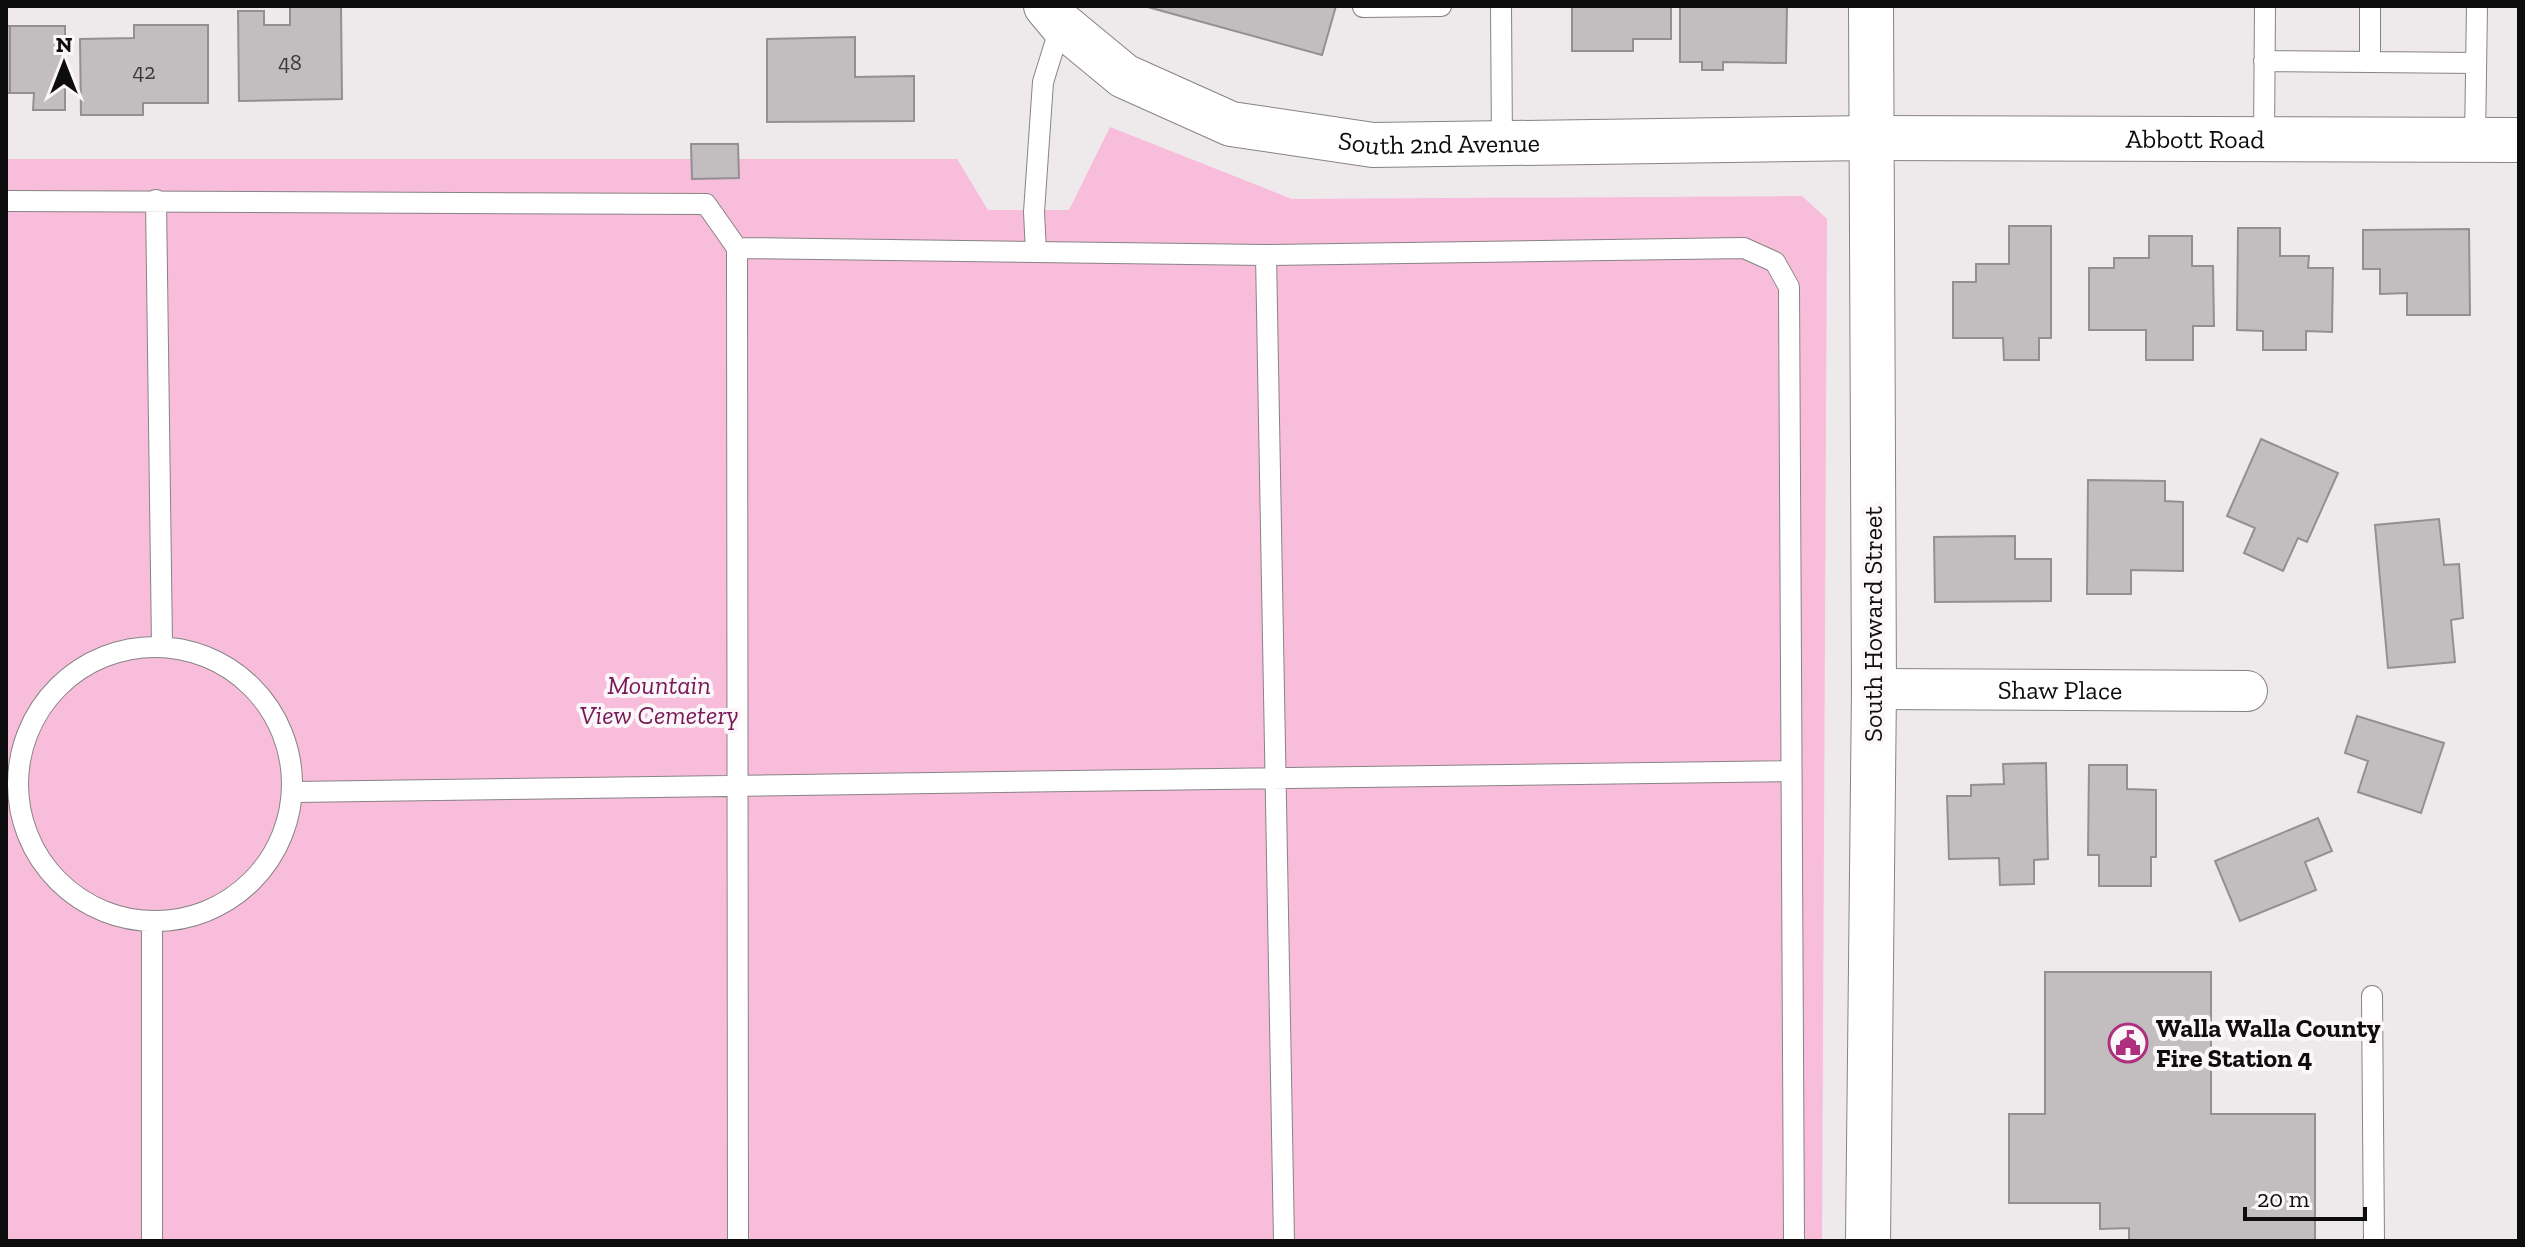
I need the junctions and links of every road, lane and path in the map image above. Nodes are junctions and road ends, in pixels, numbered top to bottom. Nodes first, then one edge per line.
1 (1441, 6) edge
2 (1501, 6) edge
3 (1871, 6) edge
4 (2265, 6) edge
5 (2370, 6) edge
6 (2477, 6) edge
7 (1363, 7) edge
8 (1053, 15) edge
9 (2264, 61) junction
10 (2370, 62) junction
11 (2476, 63) junction
12 (1871, 138) junction
13 (2264, 140) junction
14 (2475, 140) junction
15 (2519, 140) edge
16 (1502, 144) junction
17 (156, 200) junction
18 (6, 201) edge
19 (737, 248) junction
20 (1036, 252) junction
21 (1266, 255) junction
22 (162, 646) junction
23 (1874, 689) junction
24 (2247, 691) dead end
25 (1791, 771) junction
26 (1275, 778) junction
27 (11, 785) edge
28 (738, 786) junction
29 (294, 792) junction
30 (152, 923) junction
31 (2372, 996) dead end
32 (152, 1241) edge
33 (738, 1241) edge
34 (1284, 1241) edge
35 (1794, 1241) edge
36 (1868, 1241) edge
37 (2374, 1241) edge

1 - 7 lane
2 - 16 lane
3 - 12 main road, South Howard Street
4 - 9 lane
5 - 10 lane
6 - 11 lane
8 - 16 main road, South 2nd Avenue
8 - 20 lane
9 - 10 lane
9 - 13 lane
10 - 11 lane
11 - 14 lane
12 - 13 main road, Abbott Road
12 - 16 main road, South 2nd Avenue
12 - 23 main road, South Howard Street
13 - 14 main road, Abbott Road
14 - 15 main road, Abbott Road
17 - 18 lane
17 - 19 lane
17 - 22 lane
19 - 20 lane
19 - 28 lane
20 - 21 lane
21 - 25 lane
21 - 26 lane
22 - 27 lane
22 - 29 lane
23 - 24 street, Shaw Place
23 - 36 main road, South Howard Street
25 - 26 lane
25 - 35 lane
26 - 28 lane
26 - 34 lane
27 - 30 lane
28 - 29 lane
28 - 33 lane
29 - 30 lane
30 - 32 lane
31 - 37 lane

